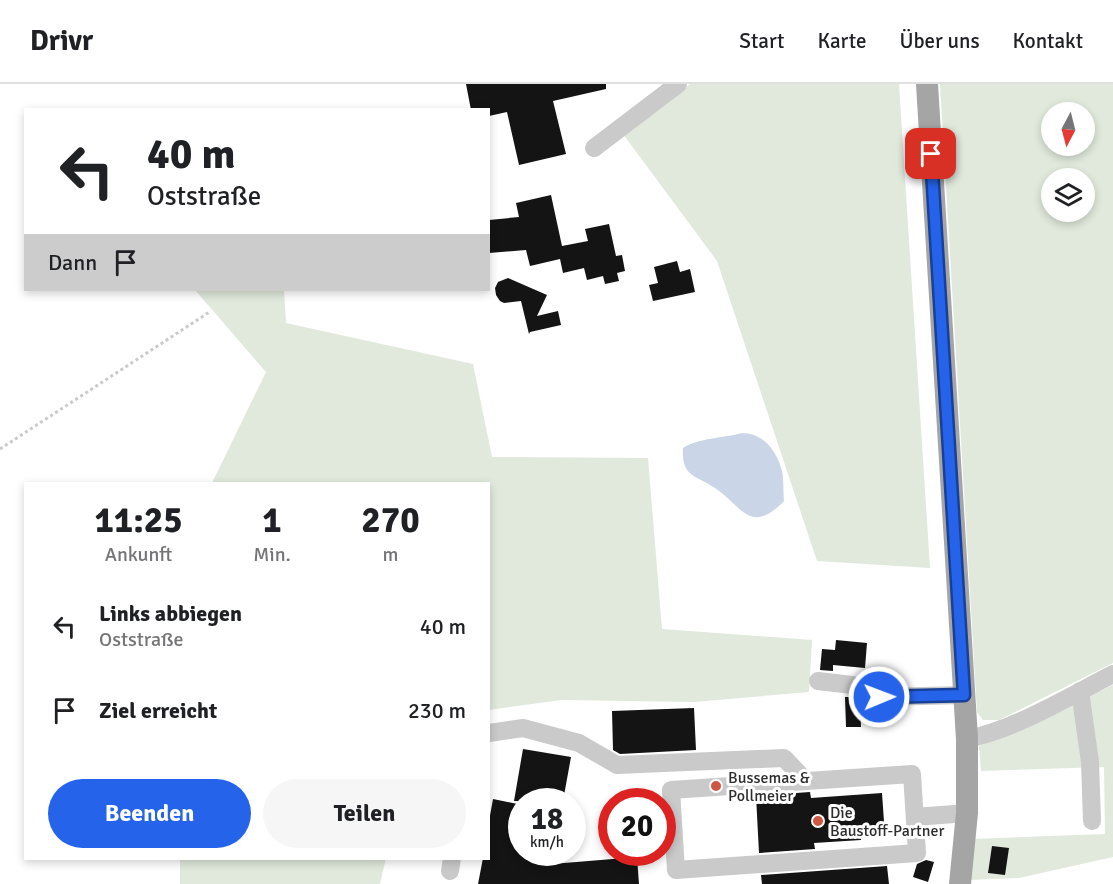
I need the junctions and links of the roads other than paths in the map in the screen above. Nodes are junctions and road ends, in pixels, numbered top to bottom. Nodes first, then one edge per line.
1 (678, 84) edge
2 (927, 84) edge
3 (594, 148) dead end
4 (1113, 674) edge
5 (818, 681) dead end
6 (1080, 691) junction
7 (964, 695) junction
8 (490, 733) edge
9 (968, 739) junction
10 (806, 781) junction
11 (968, 813) junction
12 (915, 817) junction
13 (1092, 821) dead end
14 (960, 884) edge

1 - 3 street
2 - 7 main road
4 - 6 street
5 - 7 street
6 - 9 street
6 - 13 street
7 - 9 main road
8 - 10 street
9 - 11 main road
10 - 12 street
10 - 12 street
11 - 12 street
11 - 14 main road

